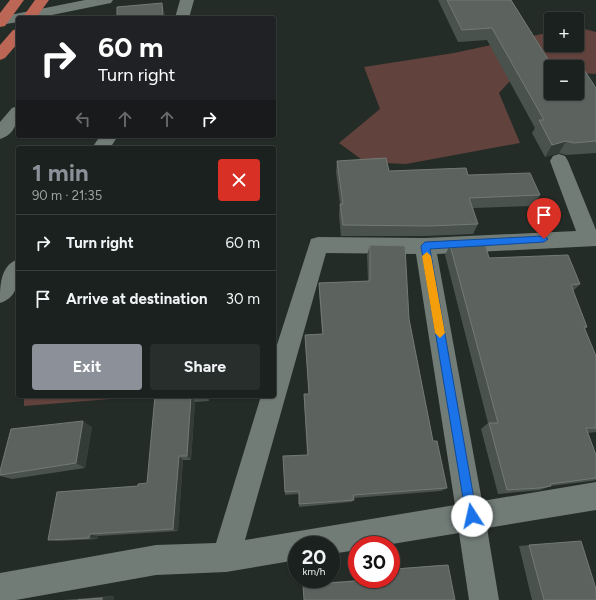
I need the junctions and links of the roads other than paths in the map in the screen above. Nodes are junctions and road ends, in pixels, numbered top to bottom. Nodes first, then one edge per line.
1 (17, 0) edge
2 (42, 0) edge
3 (106, 0) edge
4 (111, 0) edge
5 (187, 0) edge
6 (25, 16) edge
7 (30, 16) edge
8 (98, 16) edge
9 (183, 16) edge
10 (16, 18) edge
11 (0, 22) edge
12 (16, 36) edge
13 (0, 56) edge
14 (16, 114) edge
15 (0, 133) edge
16 (559, 161) dead end
17 (592, 237) edge
18 (425, 246) junction
19 (16, 271) edge
20 (0, 294) edge
21 (276, 388) edge
22 (273, 398) edge
23 (596, 496) edge
24 (472, 516) junction
25 (340, 538) edge
26 (288, 548) edge
27 (226, 558) junction
28 (0, 588) edge
29 (484, 600) edge

1 - 11 highway
2 - 7 highway
3 - 6 street
4 - 8 street
5 - 9 street
10 - 11 street
12 - 13 highway
14 - 15 street
16 - 17 street
17 - 18 street
18 - 21 street
18 - 24 street
19 - 20 street
22 - 27 street
23 - 24 street
24 - 25 street
24 - 29 street
26 - 27 street
27 - 28 street

